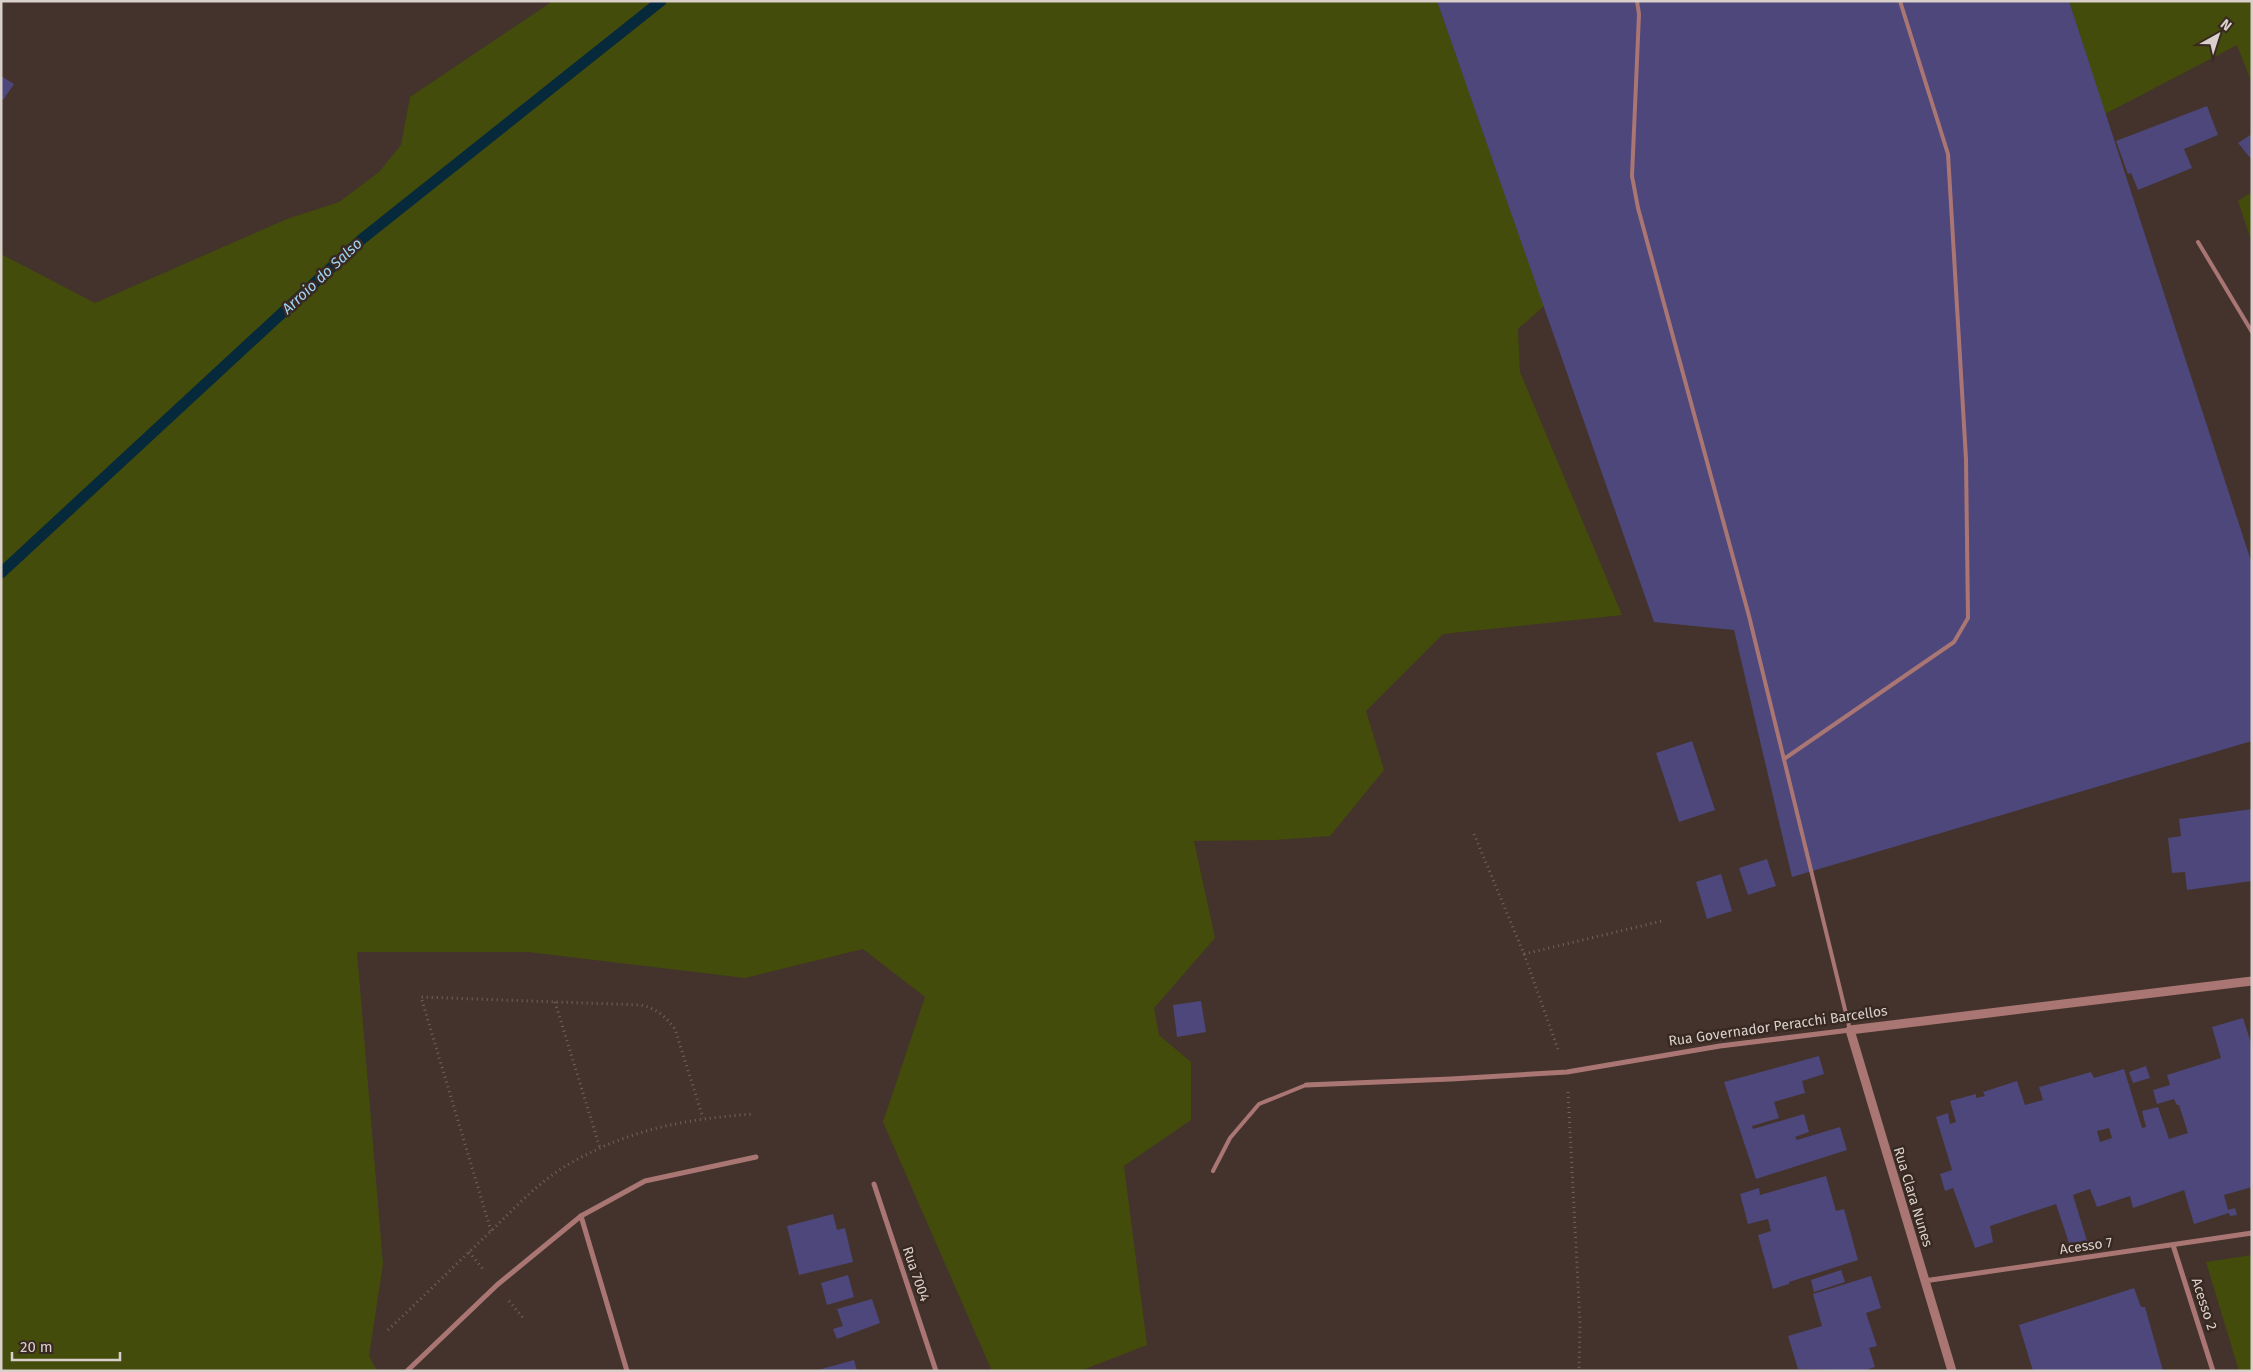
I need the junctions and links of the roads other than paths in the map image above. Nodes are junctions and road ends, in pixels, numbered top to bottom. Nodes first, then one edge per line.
1 (1637, 1) edge
2 (1900, 1) edge
3 (2198, 242) dead end
4 (2252, 332) edge
5 (1784, 759) junction
6 (2252, 981) edge
7 (1850, 1030) junction
8 (1306, 1085) joint
9 (756, 1157) dead end
10 (1213, 1171) dead end
11 (874, 1184) dead end
12 (581, 1216) junction
13 (2252, 1234) edge
14 (2174, 1245) junction
15 (1924, 1281) junction
16 (408, 1371) edge
17 (627, 1371) edge
18 (936, 1371) edge
19 (1952, 1371) edge
20 (2214, 1371) edge

1 - 5 lane
2 - 5 lane
3 - 4 lane
5 - 7 lane
6 - 7 street, Rua Governador Peracchi Barcellos
7 - 8 street, Rua Governador Peracchi Barcellos
7 - 15 street, Rua Clara Nunes
8 - 10 lane
9 - 12 street
11 - 18 street, Rua 7004
12 - 16 street
12 - 17 street
13 - 14 street, Acesso 7
14 - 15 street, Acesso 7
14 - 20 street, Acesso 2
15 - 19 street, Rua Clara Nunes

